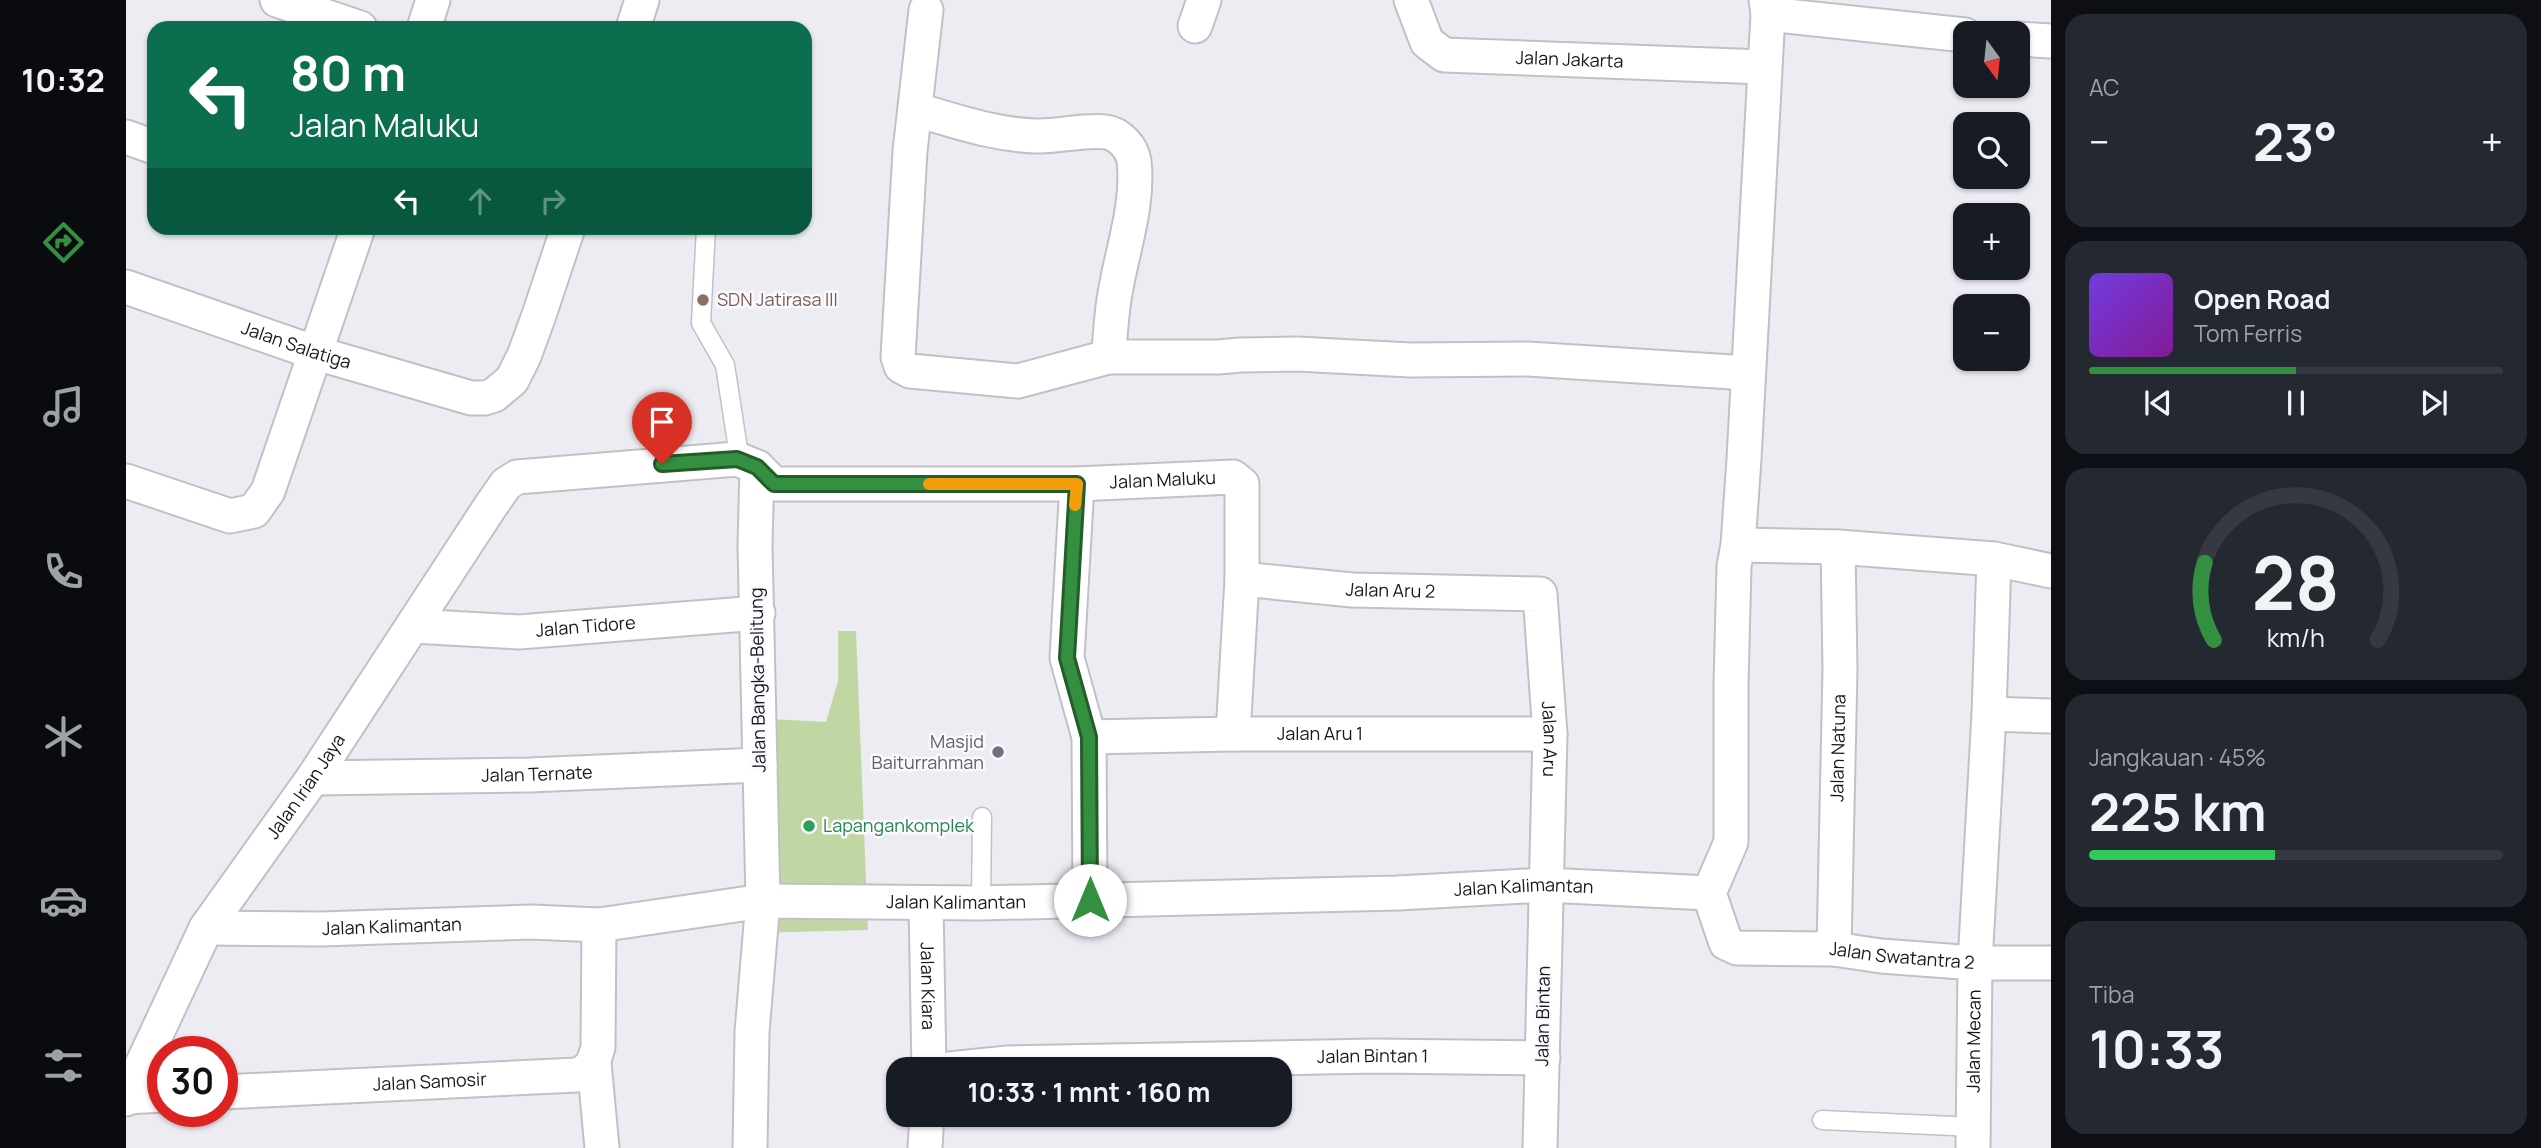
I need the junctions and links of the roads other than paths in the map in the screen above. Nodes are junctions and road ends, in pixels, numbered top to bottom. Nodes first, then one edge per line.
1 (277, 0) edge
2 (433, 0) edge
3 (642, 0) edge
4 (1411, 0) edge
5 (1767, 7) edge
6 (926, 10) dead end
7 (339, 21) edge
8 (426, 21) edge
9 (635, 21) edge
10 (1953, 33) edge
11 (2030, 40) edge
12 (2051, 41) edge
13 (1764, 67) junction
14 (917, 110) junction
15 (126, 137) edge
16 (147, 144) edge
17 (356, 235) edge
18 (566, 235) edge
19 (706, 235) edge
20 (126, 287) edge
21 (316, 353) junction
22 (1108, 357) junction
23 (1748, 373) junction
24 (757, 467) junction
25 (126, 481) edge
26 (506, 484) joint
27 (1077, 484) junction
28 (1738, 545) junction
29 (1838, 547) junction
30 (1994, 559) junction
31 (2051, 572) edge
32 (1242, 579) junction
33 (1540, 594) joint
34 (758, 613) junction
35 (414, 626) junction
36 (1989, 714) junction
37 (2051, 716) edge
38 (1233, 734) junction
39 (1550, 734) junction
40 (1089, 737) junction
41 (760, 765) junction
42 (313, 779) junction
43 (982, 817) dead end
44 (1546, 885) junction
45 (1709, 893) junction
46 (1090, 900) junction
47 (763, 901) junction
48 (981, 903) junction
49 (926, 904) junction
50 (599, 925) junction
51 (206, 928) junction
52 (1834, 949) junction
53 (1975, 963) junction
54 (2051, 963) edge
55 (929, 1057) edge
56 (1292, 1058) edge
57 (1543, 1058) junction
58 (594, 1063) junction
59 (238, 1091) edge
60 (147, 1096) edge
61 (126, 1098) edge
62 (1822, 1120) dead end
63 (926, 1127) edge
64 (1974, 1138) edge
65 (602, 1148) edge
66 (750, 1148) edge
67 (925, 1148) edge
68 (1540, 1148) edge

1 - 7 street
2 - 8 street
3 - 9 street
4 - 13 street, Jalan Jakarta
5 - 10 street
5 - 13 street
6 - 14 street
11 - 12 street
13 - 23 street
14 - 22 street
14 - 22 street
15 - 16 street
17 - 21 street
18 - 21 street, Jalan Salatiga
19 - 24 lane
20 - 21 street, Jalan Salatiga
21 - 25 street
22 - 23 street
23 - 28 street
24 - 26 street, Jalan Maluku
24 - 27 street, Jalan Maluku
24 - 34 street, Jalan Bangka-Belitung
26 - 35 street, Jalan Irian Jaya
27 - 32 street, Jalan Maluku
27 - 40 street
28 - 29 street
28 - 45 street
29 - 30 street
29 - 52 street, Jalan Natuna
30 - 31 street
30 - 36 street, Jalan Mecan
32 - 33 street, Jalan Aru 2
32 - 38 street, Jalan Maluku
33 - 39 street, Jalan Aru
34 - 35 street, Jalan Tidore
34 - 41 street, Jalan Bangka-Belitung
35 - 42 street, Jalan Irian Jaya
36 - 37 street
36 - 53 street, Jalan Mecan
38 - 39 street, Jalan Aru 1
38 - 40 street, Jalan Aru 1
39 - 44 street, Jalan Aru
40 - 46 street
41 - 42 street, Jalan Ternate
41 - 47 street, Jalan Bangka-Belitung
42 - 51 street, Jalan Irian Jaya
43 - 48 lane
44 - 45 street, Jalan Kalimantan
44 - 46 street, Jalan Kalimantan
44 - 57 street, Jalan Bintan
45 - 52 street, Jalan Swatantra 2
46 - 48 street, Jalan Kalimantan
47 - 49 street, Jalan Kalimantan
47 - 50 street, Jalan Kalimantan
47 - 66 street, Jalan Bangka-Belitung
48 - 49 street, Jalan Kalimantan
49 - 55 street, Jalan Kiara
50 - 51 street, Jalan Kalimantan
50 - 58 street
51 - 61 street, Jalan Irian Jaya
52 - 53 street, Jalan Swatantra 2
53 - 54 street, Jalan Swatantra 2
53 - 64 street, Jalan Mecan
56 - 57 street, Jalan Bintan 1
57 - 68 street, Jalan Bintan
58 - 59 street, Jalan Samosir
58 - 65 street
60 - 61 street
62 - 64 lane
63 - 67 street

